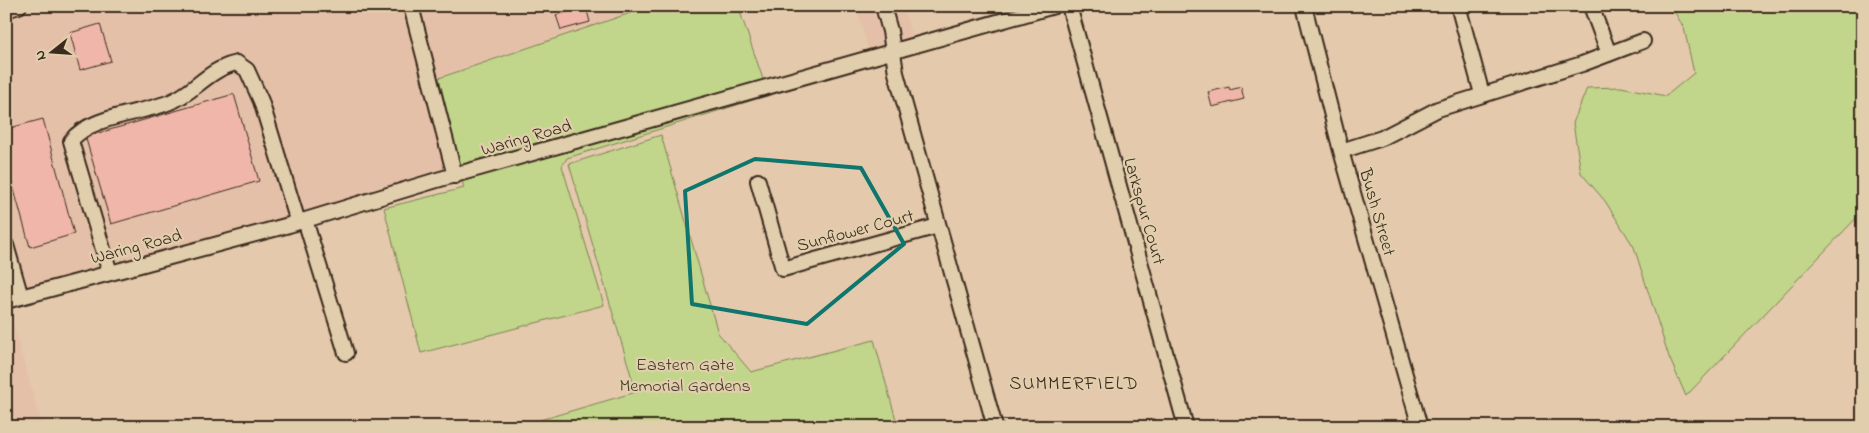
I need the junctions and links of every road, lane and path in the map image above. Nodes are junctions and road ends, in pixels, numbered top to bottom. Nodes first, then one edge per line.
1 (19, 6) edge
2 (411, 6) edge
3 (883, 6) edge
4 (1054, 6) edge
5 (1069, 6) edge
6 (1304, 6) edge
7 (1591, 6) edge
8 (1459, 9) dead end
9 (6, 10) edge
10 (1643, 41) dead end
11 (892, 53) junction
12 (1609, 54) junction
13 (1482, 94) junction
14 (1341, 151) junction
15 (455, 176) junction
16 (758, 180) dead end
17 (301, 221) junction
18 (938, 226) junction
19 (7, 249) edge
20 (110, 273) junction
21 (22, 297) junction
22 (6, 301) edge
23 (346, 353) dead end
24 (995, 427) edge
25 (1186, 427) edge
26 (1420, 427) edge

1 - 9 street
2 - 15 street
3 - 11 street
4 - 11 street, Waring Road
5 - 25 street, Larkspur Court
6 - 14 street, Bush Street
7 - 12 street
8 - 13 street
10 - 12 street
11 - 15 street, Waring Road
11 - 18 street
12 - 13 street
13 - 14 street
14 - 26 street, Bush Street
15 - 17 street, Waring Road
16 - 18 street, Sunflower Court
17 - 20 street, Waring Road
17 - 20 street
17 - 23 street
18 - 24 street
19 - 21 street
20 - 21 street, Waring Road
21 - 22 street, Waring Road

